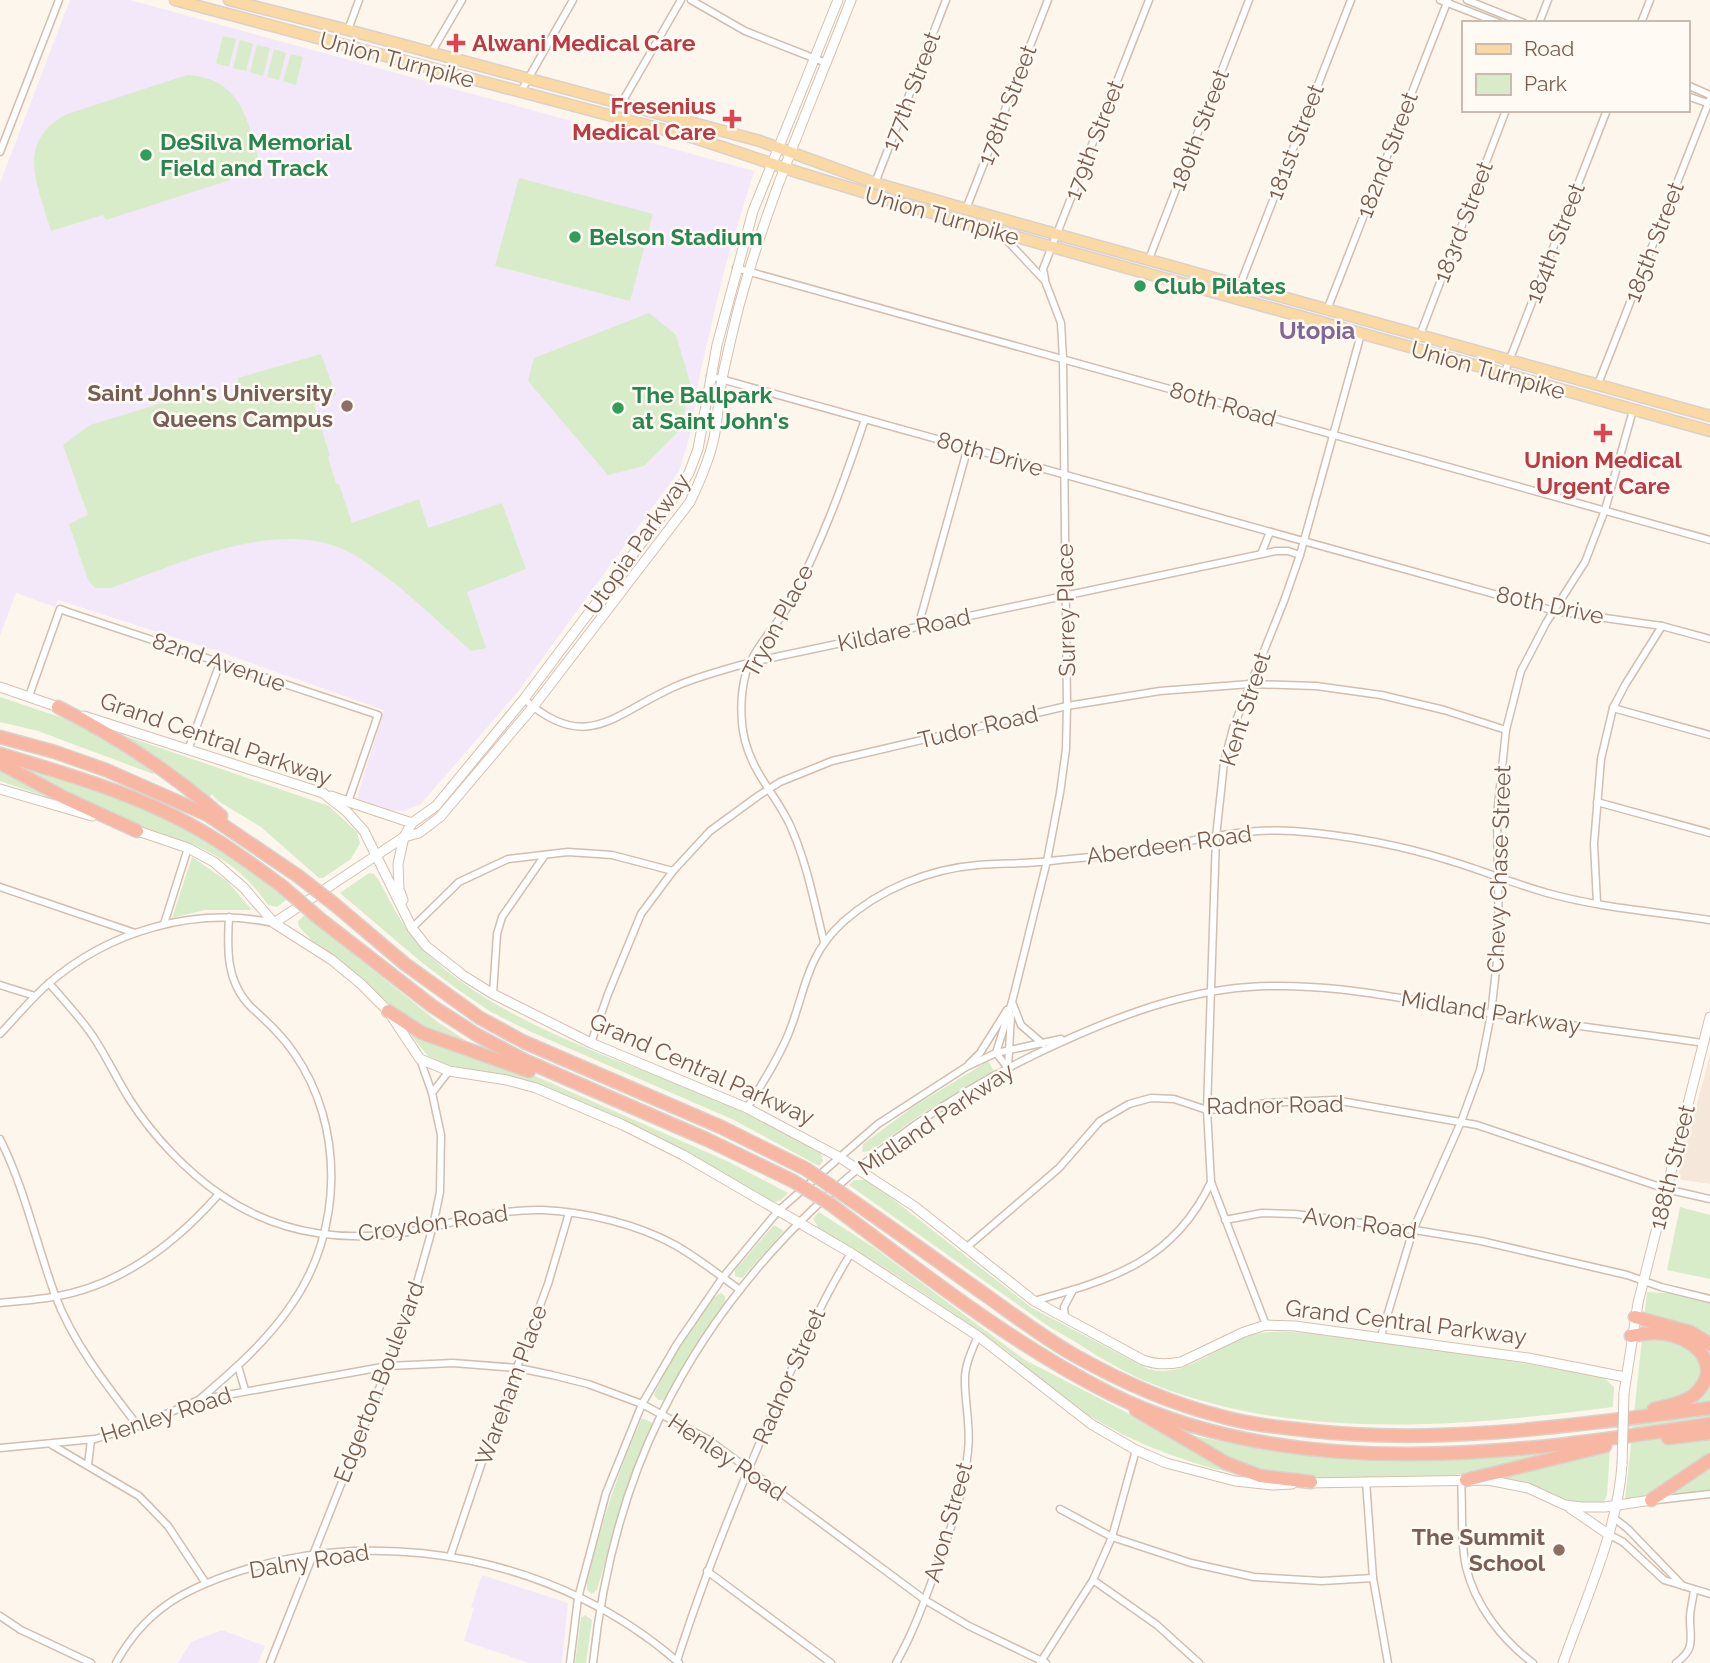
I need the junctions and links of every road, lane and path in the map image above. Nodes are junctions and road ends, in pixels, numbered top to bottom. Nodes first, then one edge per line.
1 (59, 0) edge
2 (175, 0) edge
3 (229, 0) edge
4 (359, 0) edge
5 (463, 0) edge
6 (573, 0) edge
7 (681, 0) edge
8 (691, 0) edge
9 (838, 0) edge
10 (851, 0) edge
11 (946, 0) edge
12 (1048, 0) edge
13 (1149, 0) edge
14 (1249, 0) edge
15 (1351, 0) edge
16 (1467, 0) edge
17 (1548, 0) edge
18 (1650, 0) edge
19 (1445, 1) edge
20 (256, 4) edge
21 (251, 21) junction
22 (1494, 21) edge
23 (1519, 21) edge
24 (1540, 21) edge
25 (1642, 21) edge
26 (348, 30) junction
27 (431, 53) junction
28 (816, 59) junction
29 (827, 63) junction
30 (526, 79) junction
31 (1689, 86) edge
32 (520, 93) junction
33 (1689, 96) edge
34 (1709, 100) edge
35 (621, 104) junction
36 (1505, 112) edge
37 (1606, 112) edge
38 (778, 148) junction
39 (0, 152) edge
40 (791, 154) junction
41 (772, 164) junction
42 (785, 168) junction
43 (875, 183) junction
44 (966, 209) junction
45 (1000, 233) junction
46 (1057, 234) junction
47 (1052, 246) junction
48 (1149, 259) junction
49 (736, 268) junction
50 (750, 271) junction
51 (1045, 281) junction
52 (1240, 285) junction
53 (1327, 310) junction
54 (1361, 334) junction
55 (1420, 335) junction
56 (1063, 359) junction
57 (1509, 359) junction
58 (1504, 375) junction
59 (710, 376) junction
60 (722, 379) junction
61 (1598, 384) junction
62 (1633, 410) junction
63 (1710, 415) edge
64 (865, 419) junction
65 (1710, 431) edge
66 (1333, 435) junction
67 (968, 447) junction
68 (1065, 475) junction
69 (1605, 510) junction
70 (1270, 532) junction
71 (1710, 540) edge
72 (1303, 541) junction
73 (1261, 554) junction
74 (1300, 555) junction
75 (1066, 596) junction
76 (1555, 611) junction
77 (1662, 626) junction
78 (918, 627) junction
79 (1710, 639) edge
80 (752, 662) junction
81 (220, 663) junction
82 (1250, 684) junction
83 (0, 687) edge
84 (29, 696) junction
85 (523, 699) junction
86 (1068, 706) junction
87 (58, 707) junction
88 (533, 707) junction
89 (1613, 708) junction
90 (1506, 730) junction
91 (1710, 735) edge
92 (0, 737) edge
93 (188, 750) junction
94 (0, 754) edge
95 (0, 763) edge
96 (0, 789) edge
97 (768, 790) junction
98 (323, 793) junction
99 (348, 802) junction
100 (1597, 802) junction
101 (412, 824) junction
102 (137, 831) junction
103 (1710, 833) edge
104 (404, 837) junction
105 (1216, 837) junction
106 (250, 842) junction
107 (188, 848) junction
108 (545, 855) junction
109 (375, 856) junction
110 (1047, 862) junction
111 (673, 871) junction
112 (1498, 877) junction
113 (0, 887) edge
114 (1597, 903) junction
115 (229, 917) junction
116 (1710, 920) edge
117 (274, 923) junction
118 (164, 924) junction
119 (412, 928) junction
120 (135, 933) junction
121 (824, 942) junction
122 (49, 983) junction
123 (0, 985) edge
124 (1211, 991) junction
125 (493, 994) junction
126 (35, 996) junction
127 (1012, 1002) junction
128 (388, 1011) junction
129 (1492, 1014) junction
130 (1710, 1017) edge
131 (0, 1034) edge
132 (1077, 1035) junction
133 (591, 1043) junction
134 (1703, 1043) junction
135 (1043, 1044) junction
136 (1009, 1050) junction
137 (996, 1053) junction
138 (420, 1059) junction
139 (966, 1067) junction
140 (1008, 1068) junction
141 (449, 1071) junction
142 (432, 1093) junction
143 (747, 1108) junction
144 (1207, 1110) junction
145 (666, 1121) junction
146 (1461, 1122) junction
147 (0, 1139) edge
148 (839, 1157) junction
149 (859, 1168) junction
150 (1211, 1182) junction
151 (1666, 1189) junction
152 (219, 1194) junction
153 (1710, 1199) edge
154 (778, 1211) junction
155 (569, 1213) junction
156 (1225, 1220) junction
157 (799, 1223) junction
158 (433, 1226) junction
159 (1413, 1230) junction
160 (323, 1236) junction
161 (967, 1247) junction
162 (851, 1253) junction
163 (723, 1277) junction
164 (1644, 1281) junction
165 (740, 1290) junction
166 (1073, 1290) junction
167 (56, 1297) junction
168 (1710, 1298) edge
169 (1034, 1301) junction
170 (0, 1303) edge
171 (1635, 1317) junction
172 (1065, 1318) junction
173 (1266, 1325) junction
174 (978, 1336) junction
175 (1381, 1336) junction
176 (1631, 1336) junction
177 (1710, 1344) edge
178 (238, 1366) junction
179 (388, 1366) junction
180 (518, 1368) junction
181 (1625, 1377) junction
182 (246, 1390) junction
183 (1112, 1395) junction
184 (199, 1400) junction
185 (642, 1404) junction
186 (1710, 1408) edge
187 (662, 1413) junction
188 (1608, 1421) junction
189 (1710, 1424) edge
190 (138, 1426) junction
191 (1710, 1433) edge
192 (91, 1440) junction
193 (50, 1444) junction
194 (0, 1448) edge
195 (1136, 1451) junction
196 (1710, 1460) edge
197 (88, 1465) junction
198 (748, 1468) junction
199 (1464, 1480) junction
200 (1366, 1481) junction
201 (1311, 1482) junction
202 (1710, 1494) edge
203 (1651, 1500) junction
204 (1618, 1504) junction
205 (1565, 1505) junction
206 (1060, 1509) dead end
207 (1614, 1518) junction
208 (1608, 1534) junction
209 (1112, 1537) junction
210 (312, 1556) junction
211 (450, 1557) junction
212 (707, 1571) junction
213 (1373, 1578) junction
214 (1093, 1580) junction
215 (205, 1582) junction
216 (1685, 1587) junction
217 (1694, 1590) junction
218 (1710, 1594) edge
219 (578, 1598) junction
220 (925, 1600) junction
221 (599, 1608) junction
222 (0, 1616) edge
223 (678, 1662) edge
224 (1042, 1662) edge
225 (91, 1663) edge
226 (116, 1663) edge
227 (271, 1663) edge
228 (570, 1663) edge
229 (593, 1663) edge
230 (831, 1663) edge
231 (897, 1663) edge
232 (1199, 1663) edge
233 (1388, 1663) edge
234 (1533, 1663) edge
235 (1563, 1663) edge
236 (1676, 1663) edge

1 - 39 street
2 - 21 main road, Union Turnpike
3 - 20 main road, Union Turnpike
4 - 26 street
5 - 27 street
6 - 30 street
7 - 35 street
8 - 28 street
9 - 28 main road, Utopia Parkway
10 - 29 main road, Utopia Parkway
11 - 43 street, 177th Street
12 - 44 street, 178th Street
13 - 46 street, 179th Street
14 - 48 street, 180th Street
15 - 52 street, 181st Street
16 - 23 street
17 - 24 street
18 - 25 street
19 - 22 street
19 - 53 street, 182nd Street
20 - 21 street
20 - 26 main road, Union Turnpike
21 - 32 main road, Union Turnpike
26 - 27 main road, Union Turnpike
27 - 30 main road, Union Turnpike
28 - 29 street
28 - 38 main road, Utopia Parkway
29 - 40 main road, Utopia Parkway
30 - 32 street
30 - 35 main road, Union Turnpike
31 - 34 street
32 - 41 main road, Union Turnpike
33 - 34 street
34 - 61 street, 185th Street
35 - 38 main road, Union Turnpike
36 - 55 street, 183rd Street
37 - 57 street, 184th Street
38 - 40 main road, Union Turnpike
38 - 41 main road, Utopia Parkway
40 - 42 main road, Utopia Parkway
40 - 43 main road, Union Turnpike
41 - 42 main road, Union Turnpike
41 - 49 main road, Utopia Parkway
42 - 45 main road, Union Turnpike
42 - 50 main road, Utopia Parkway
43 - 44 main road, Union Turnpike
44 - 46 main road, Union Turnpike
45 - 47 main road, Union Turnpike
45 - 51 street, Surrey Place
46 - 47 street, 179th Street
46 - 48 main road, Union Turnpike
47 - 51 street, 179th Street
47 - 54 main road, Union Turnpike
48 - 52 main road, Union Turnpike
49 - 50 street, 80th Road
49 - 59 main road, Utopia Parkway
50 - 56 street, 80th Road
50 - 60 main road, Utopia Parkway
51 - 56 street, Surrey Place
52 - 53 main road, Union Turnpike
53 - 55 main road, Union Turnpike
54 - 58 main road, Union Turnpike
54 - 66 street, Kent Street
55 - 57 main road, Union Turnpike
56 - 66 street, 80th Road
56 - 68 street, Surrey Place
57 - 58 street, 184th Street
57 - 61 main road, Union Turnpike
58 - 62 main road, Union Turnpike
59 - 60 street, 80th Drive
59 - 85 main road, Utopia Parkway
60 - 64 street, 80th Drive
60 - 88 main road, Utopia Parkway
61 - 63 main road, Union Turnpike
62 - 65 main road, Union Turnpike
62 - 69 street, Chevy Chase Street
64 - 67 street, 80th Drive
64 - 80 street, Tryon Place
66 - 69 street, 80th Road
66 - 72 street, Kent Street
67 - 68 street, 80th Drive
67 - 78 street
68 - 70 street, 80th Drive
68 - 75 street, Surrey Place
69 - 71 street, 80th Road
69 - 76 street, Chevy Chase Street
70 - 72 street, 80th Drive
70 - 73 street
72 - 74 street, Kent Street
72 - 76 street, 80th Drive
73 - 74 street, Kildare Road
73 - 75 street, Kildare Road
74 - 82 street, Kent Street
75 - 78 street, Kildare Road
75 - 86 street, Surrey Place
76 - 77 street, 80th Drive
76 - 90 street, Chevy Chase Street
77 - 79 street, 80th Drive
77 - 89 street
78 - 80 street, Kildare Road
80 - 88 street, Kildare Road
80 - 97 street, Tryon Place
81 - 84 street, 82nd Avenue
81 - 93 street
81 - 99 street, 82nd Avenue
82 - 86 street, Tudor Road
82 - 90 street, Tudor Road
82 - 105 street, Kent Street
83 - 84 main road, Grand Central Parkway
84 - 87 main road, Grand Central Parkway
85 - 88 street, Kildare Road
85 - 101 main road, Utopia Parkway
86 - 97 street, Tudor Road
86 - 110 street, Surrey Place
87 - 93 main road, Grand Central Parkway
87 - 106 highway
88 - 104 main road, Utopia Parkway
89 - 91 street
89 - 100 street
90 - 112 street, Chevy Chase Street
92 - 106 highway, Grand Central Parkway
93 - 98 main road, Grand Central Parkway
94 - 145 highway, bridge
95 - 102 highway
96 - 102 main road
97 - 111 street, Tudor Road
97 - 121 street, Tryon Place
98 - 99 main road
98 - 109 main road, Grand Central Parkway
99 - 101 main road
100 - 103 street
100 - 114 street
101 - 104 main road, Utopia Parkway
102 - 107 main road
104 - 109 main road, Utopia Parkway
104 - 119 main road
105 - 110 street, Aberdeen Road
105 - 112 street, Aberdeen Road
105 - 124 street, Kent Street
106 - 188 highway, Grand Central Parkway, bridge
107 - 117 main road
107 - 118 street
108 - 111 street
108 - 119 street
108 - 125 street
109 - 117 main road, Utopia Parkway
109 - 119 main road, Grand Central Parkway
110 - 121 street, Aberdeen Road
110 - 127 street, Surrey Place
111 - 133 street, Tudor Road
112 - 114 street, Aberdeen Road
112 - 129 street, Chevy Chase Street
113 - 120 street
114 - 116 street, Aberdeen Road
115 - 117 street
115 - 118 street
115 - 160 street
117 - 128 main road
118 - 120 street
119 - 125 main road, Grand Central Parkway
120 - 122 street
121 - 143 street, Aberdeen Road
122 - 126 street
122 - 152 street, Croydon Road
123 - 126 street
124 - 129 street, Midland Parkway
124 - 132 street, Midland Parkway
124 - 144 street, Kent Street
125 - 133 main road, Grand Central Parkway
126 - 131 street
127 - 135 street
127 - 136 street, Surrey Place
127 - 137 street, Surrey Place
127 - 139 street
128 - 138 main road
128 - 145 highway
129 - 134 street, Midland Parkway
129 - 146 street, Chevy Chase Street
130 - 134 main road, 188th Street
132 - 135 street, Midland Parkway
132 - 140 street, Midland Parkway
133 - 143 main road, Grand Central Parkway
134 - 151 main road, 188th Street
135 - 136 street, Midland Parkway
136 - 137 street, Midland Parkway
136 - 140 street, Surrey Place
137 - 139 street, Midland Parkway
137 - 140 street
138 - 141 main road
138 - 142 street, Edgerton Boulevard
139 - 148 street, Midland Parkway
140 - 149 street, Midland Parkway
141 - 142 street
141 - 154 main road
142 - 158 street, Edgerton Boulevard
143 - 148 main road, Grand Central Parkway
144 - 146 street, Radnor Road
144 - 150 street, Kent Street
144 - 161 street, Radnor Road
145 - 183 highway, bridge
146 - 151 street, Radnor Road
146 - 159 street, Chevy Chase Street
147 - 167 street
148 - 149 main road, Grand Central Parkway
148 - 154 street, Midland Parkway
149 - 157 street, Midland Parkway
149 - 161 main road, Grand Central Parkway
150 - 156 street
150 - 166 street
151 - 153 street, Radnor Road
151 - 164 main road, 188th Street
152 - 160 street, Croydon Road
152 - 167 street
154 - 157 main road
154 - 163 street, Midland Parkway
155 - 158 street, Croydon Road
155 - 163 street, Croydon Road
155 - 180 street, Wareham Place
156 - 159 street, Avon Road
156 - 173 street
157 - 162 main road
157 - 165 street, Midland Parkway
158 - 160 street, Croydon Road
158 - 179 street, Edgerton Boulevard
159 - 164 street, Avon Road
159 - 175 street, Chevy Chase Street
160 - 178 street
161 - 169 main road, Grand Central Parkway
162 - 174 main road
162 - 198 street, Radnor Street
163 - 165 street, Croydon Road
163 - 185 street, Midland Parkway
164 - 168 street, Avon Road
164 - 171 main road, 188th Street
165 - 187 street, Midland Parkway
166 - 169 street
166 - 172 street
167 - 170 street
167 - 190 street
169 - 172 main road, Grand Central Parkway
171 - 176 main road
171 - 177 highway
172 - 173 main road, Grand Central Parkway
173 - 175 main road, Grand Central Parkway
174 - 195 main road
174 - 220 street, Avon Street
175 - 181 main road, Grand Central Parkway
176 - 181 main road
176 - 188 highway
178 - 182 street
178 - 184 street
179 - 180 street, Henley Road
179 - 182 street, Henley Road
179 - 210 street, Edgerton Boulevard
180 - 185 street, Henley Road
180 - 211 street, Wareham Place
181 - 204 main road, bridge
182 - 184 street, Henley Road
183 - 189 highway
183 - 201 highway
184 - 190 street, Henley Road
185 - 187 street, Henley Road
185 - 219 street, Midland Parkway
186 - 188 highway, Grand Central Parkway
187 - 198 street, Henley Road
187 - 221 street, Midland Parkway
190 - 192 street, Henley Road
191 - 199 highway
192 - 193 street, Henley Road
192 - 197 street
193 - 194 street, Henley Road
193 - 197 street
195 - 201 main road
195 - 209 street
196 - 203 highway
197 - 215 street
198 - 212 street, Radnor Street
198 - 220 street, Henley Road
199 - 200 main road
199 - 205 main road
199 - 234 street
200 - 201 main road
200 - 213 street
202 - 203 street
203 - 204 main road
204 - 205 main road
204 - 207 main road
205 - 208 main road
206 - 209 street
207 - 208 main road
207 - 216 street
208 - 216 street
208 - 235 main road
209 - 213 street
209 - 214 street
210 - 211 street, Dalny Road
210 - 215 street, Dalny Road
210 - 227 street, Edgerton Boulevard
211 - 219 street, Dalny Road
212 - 223 street, Radnor Street
212 - 230 street
213 - 233 street
214 - 224 street
214 - 232 street
215 - 226 street, Dalny Road
216 - 217 street
217 - 218 street
217 - 236 street
219 - 221 street, Dalny Road
219 - 228 street, Midland Parkway
220 - 224 street, Henley Road
220 - 231 street, Avon Street
221 - 223 street, Dalny Road
221 - 229 street, Midland Parkway
222 - 225 street

